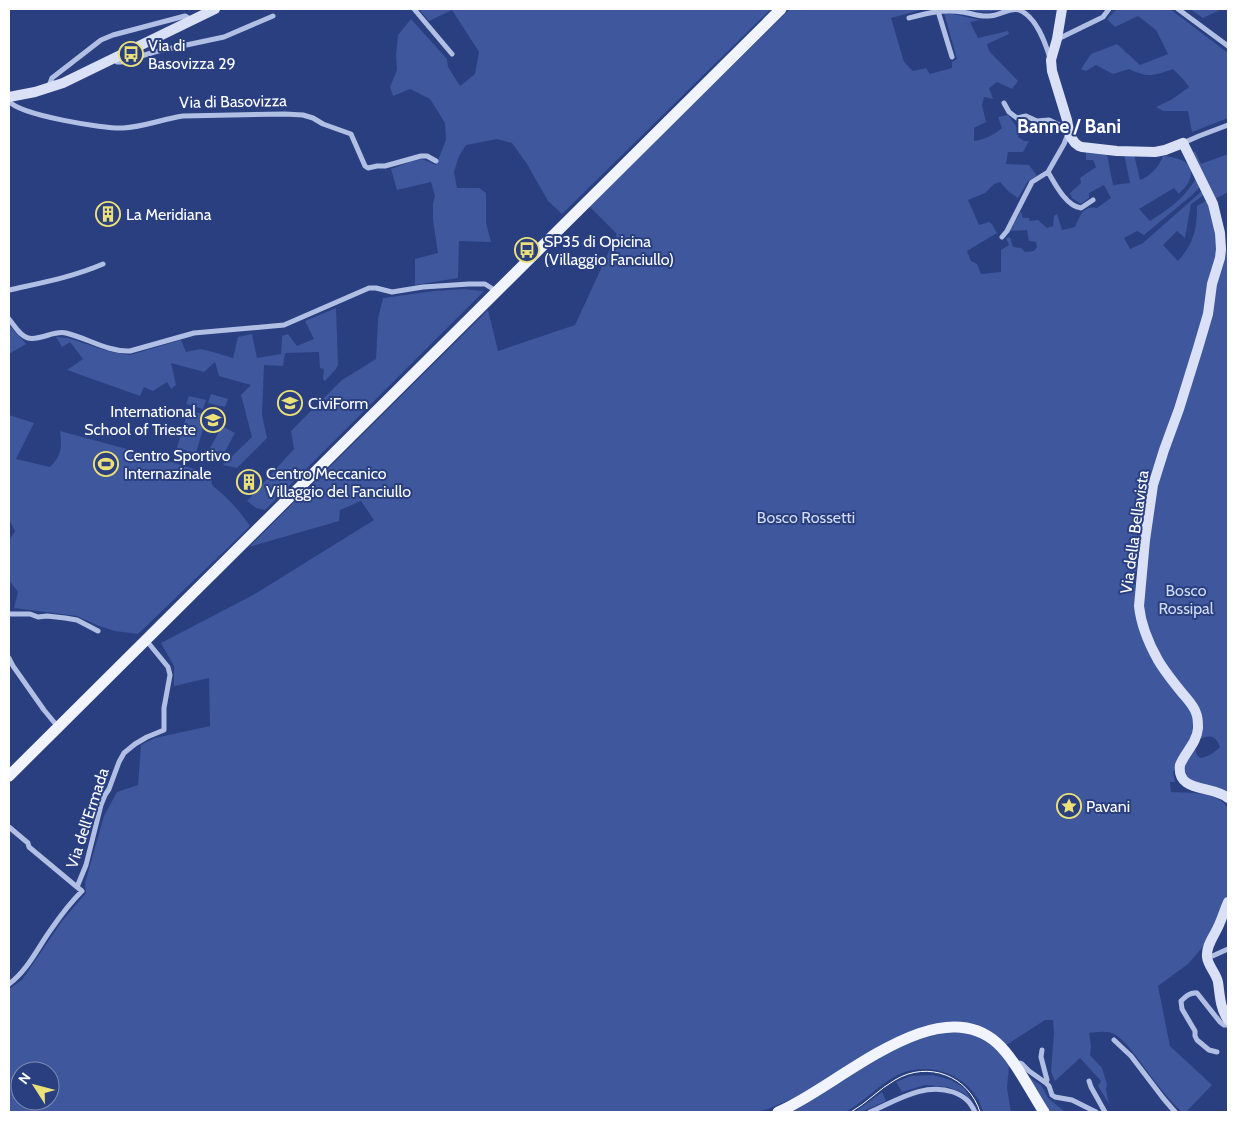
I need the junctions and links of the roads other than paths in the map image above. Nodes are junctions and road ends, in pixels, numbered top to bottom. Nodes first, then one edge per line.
1 (215, 9) edge
2 (414, 9) edge
3 (782, 9) edge
4 (1029, 9) edge
5 (1062, 9) edge
6 (1108, 9) edge
7 (1178, 9) edge
8 (938, 11) junction
9 (273, 16) dead end
10 (1028, 16) junction
11 (909, 18) dead end
12 (193, 20) junction
13 (1057, 39) junction
14 (1228, 46) edge
15 (452, 54) dead end
16 (114, 58) junction
17 (952, 58) dead end
18 (1051, 60) junction
19 (48, 88) junction
20 (9, 99) edge
21 (1004, 103) dead end
22 (1228, 125) edge
23 (1068, 131) junction
24 (1183, 143) junction
25 (1064, 144) junction
26 (1079, 146) junction
27 (436, 161) dead end
28 (1048, 172) junction
29 (1093, 200) dead end
30 (1002, 236) dead end
31 (103, 264) dead end
32 (9, 290) edge
33 (496, 291) junction
34 (9, 319) edge
35 (9, 614) edge
36 (98, 630) dead end
37 (146, 640) junction
38 (9, 658) edge
39 (58, 727) junction
40 (9, 776) edge
41 (1228, 798) edge
42 (9, 827) edge
43 (77, 887) junction
44 (1228, 902) edge
45 (1228, 949) edge
46 (1207, 958) junction
47 (9, 984) edge
48 (1228, 1019) edge
49 (1114, 1040) dead end
50 (1042, 1050) dead end
51 (1218, 1052) dead end
52 (1015, 1066) junction
53 (1090, 1081) dead end
54 (1046, 1083) junction
55 (778, 1112) edge
56 (870, 1112) edge
57 (975, 1112) edge
58 (1044, 1112) edge
59 (1096, 1112) edge
60 (1105, 1112) edge
61 (1175, 1112) edge

1 - 12 street, Via di Basovizza
2 - 15 street
3 - 33 main road
4 - 10 street
5 - 13 street
6 - 13 street
7 - 14 street
8 - 10 street
8 - 11 street
8 - 17 street
9 - 16 street
10 - 18 street
12 - 16 street, Via di Basovizza
12 - 19 street
13 - 18 street
16 - 19 street, Via di Basovizza
18 - 23 street
19 - 20 street, Via di Basovizza
20 - 27 street, Via di Basovizza
21 - 23 street
22 - 24 street
23 - 25 street
23 - 26 street
24 - 26 street
24 - 41 street, Via della Bellavista
25 - 26 street
25 - 28 street
28 - 29 street
28 - 30 street
31 - 32 street
33 - 34 street
33 - 37 main road
35 - 36 street
37 - 39 main road
37 - 43 street, Via dell'Ermada
38 - 39 street
39 - 40 main road
42 - 43 street, Via dell'Ermada
43 - 47 street, Via dell'Ermada
44 - 46 street
45 - 46 street
46 - 48 street
48 - 51 street
49 - 61 street
50 - 54 street
52 - 54 street
52 - 55 main road
52 - 58 main road
53 - 60 street
54 - 59 street
56 - 57 street

